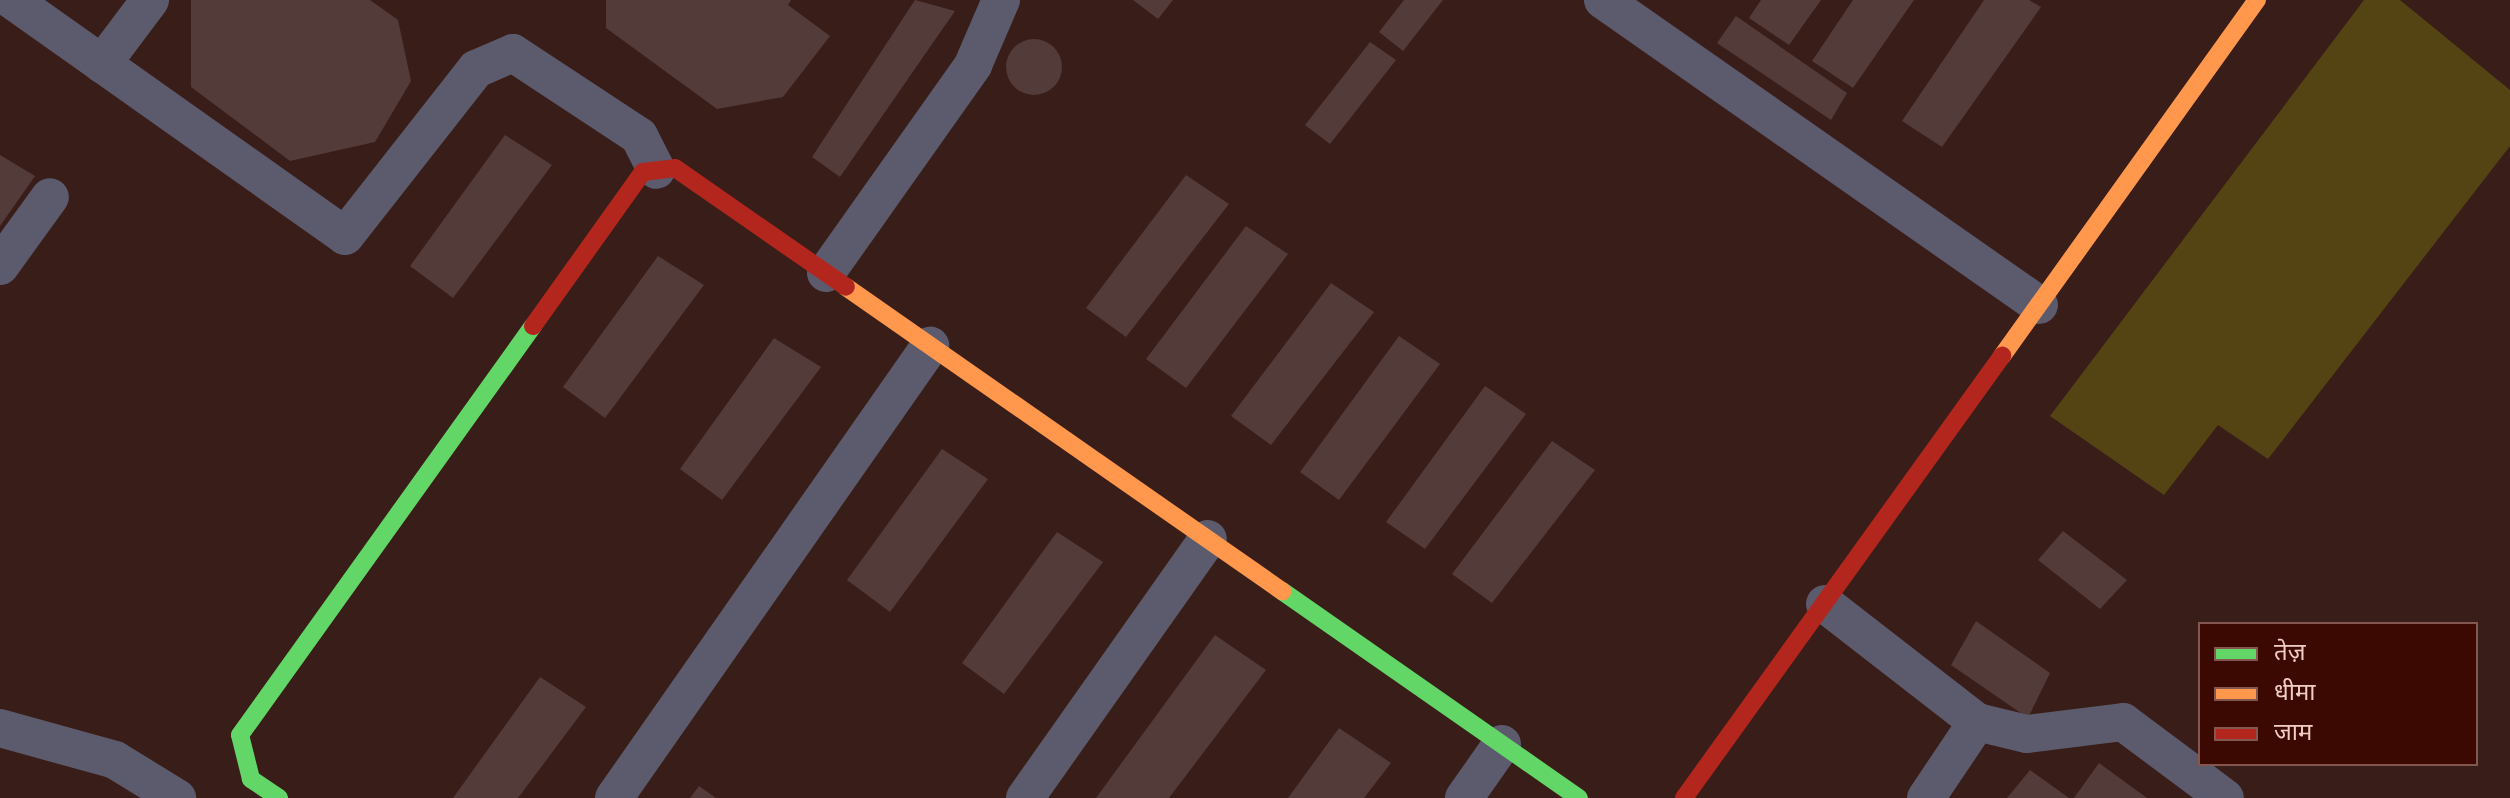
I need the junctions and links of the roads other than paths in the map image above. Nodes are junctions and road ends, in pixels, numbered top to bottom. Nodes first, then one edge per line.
1 (12, 0) edge
2 (150, 0) edge
3 (1001, 0) edge
4 (1603, 0) edge
5 (2257, 0) edge
6 (102, 64) junction
7 (656, 170) junction
8 (50, 197) dead end
9 (0, 266) edge
10 (826, 273) junction
11 (2039, 305) junction
12 (930, 346) junction
13 (1208, 539) junction
14 (1825, 604) junction
15 (1977, 722) junction
16 (0, 728) edge
17 (1502, 744) junction
18 (177, 798) edge
19 (279, 798) edge
20 (614, 798) edge
21 (1025, 798) edge
22 (1464, 798) edge
23 (1579, 798) edge
24 (1684, 798) edge
25 (1926, 798) edge
26 (2225, 798) edge

1 - 6 street
2 - 6 street
3 - 10 street
4 - 11 street
5 - 11 street
6 - 7 street
7 - 10 street
7 - 19 street
8 - 9 street
10 - 12 street
11 - 14 street
12 - 13 street
12 - 20 street
13 - 17 street
13 - 21 street
14 - 15 street
14 - 24 street
15 - 25 street
15 - 26 street
16 - 18 street
17 - 22 street
17 - 23 street

